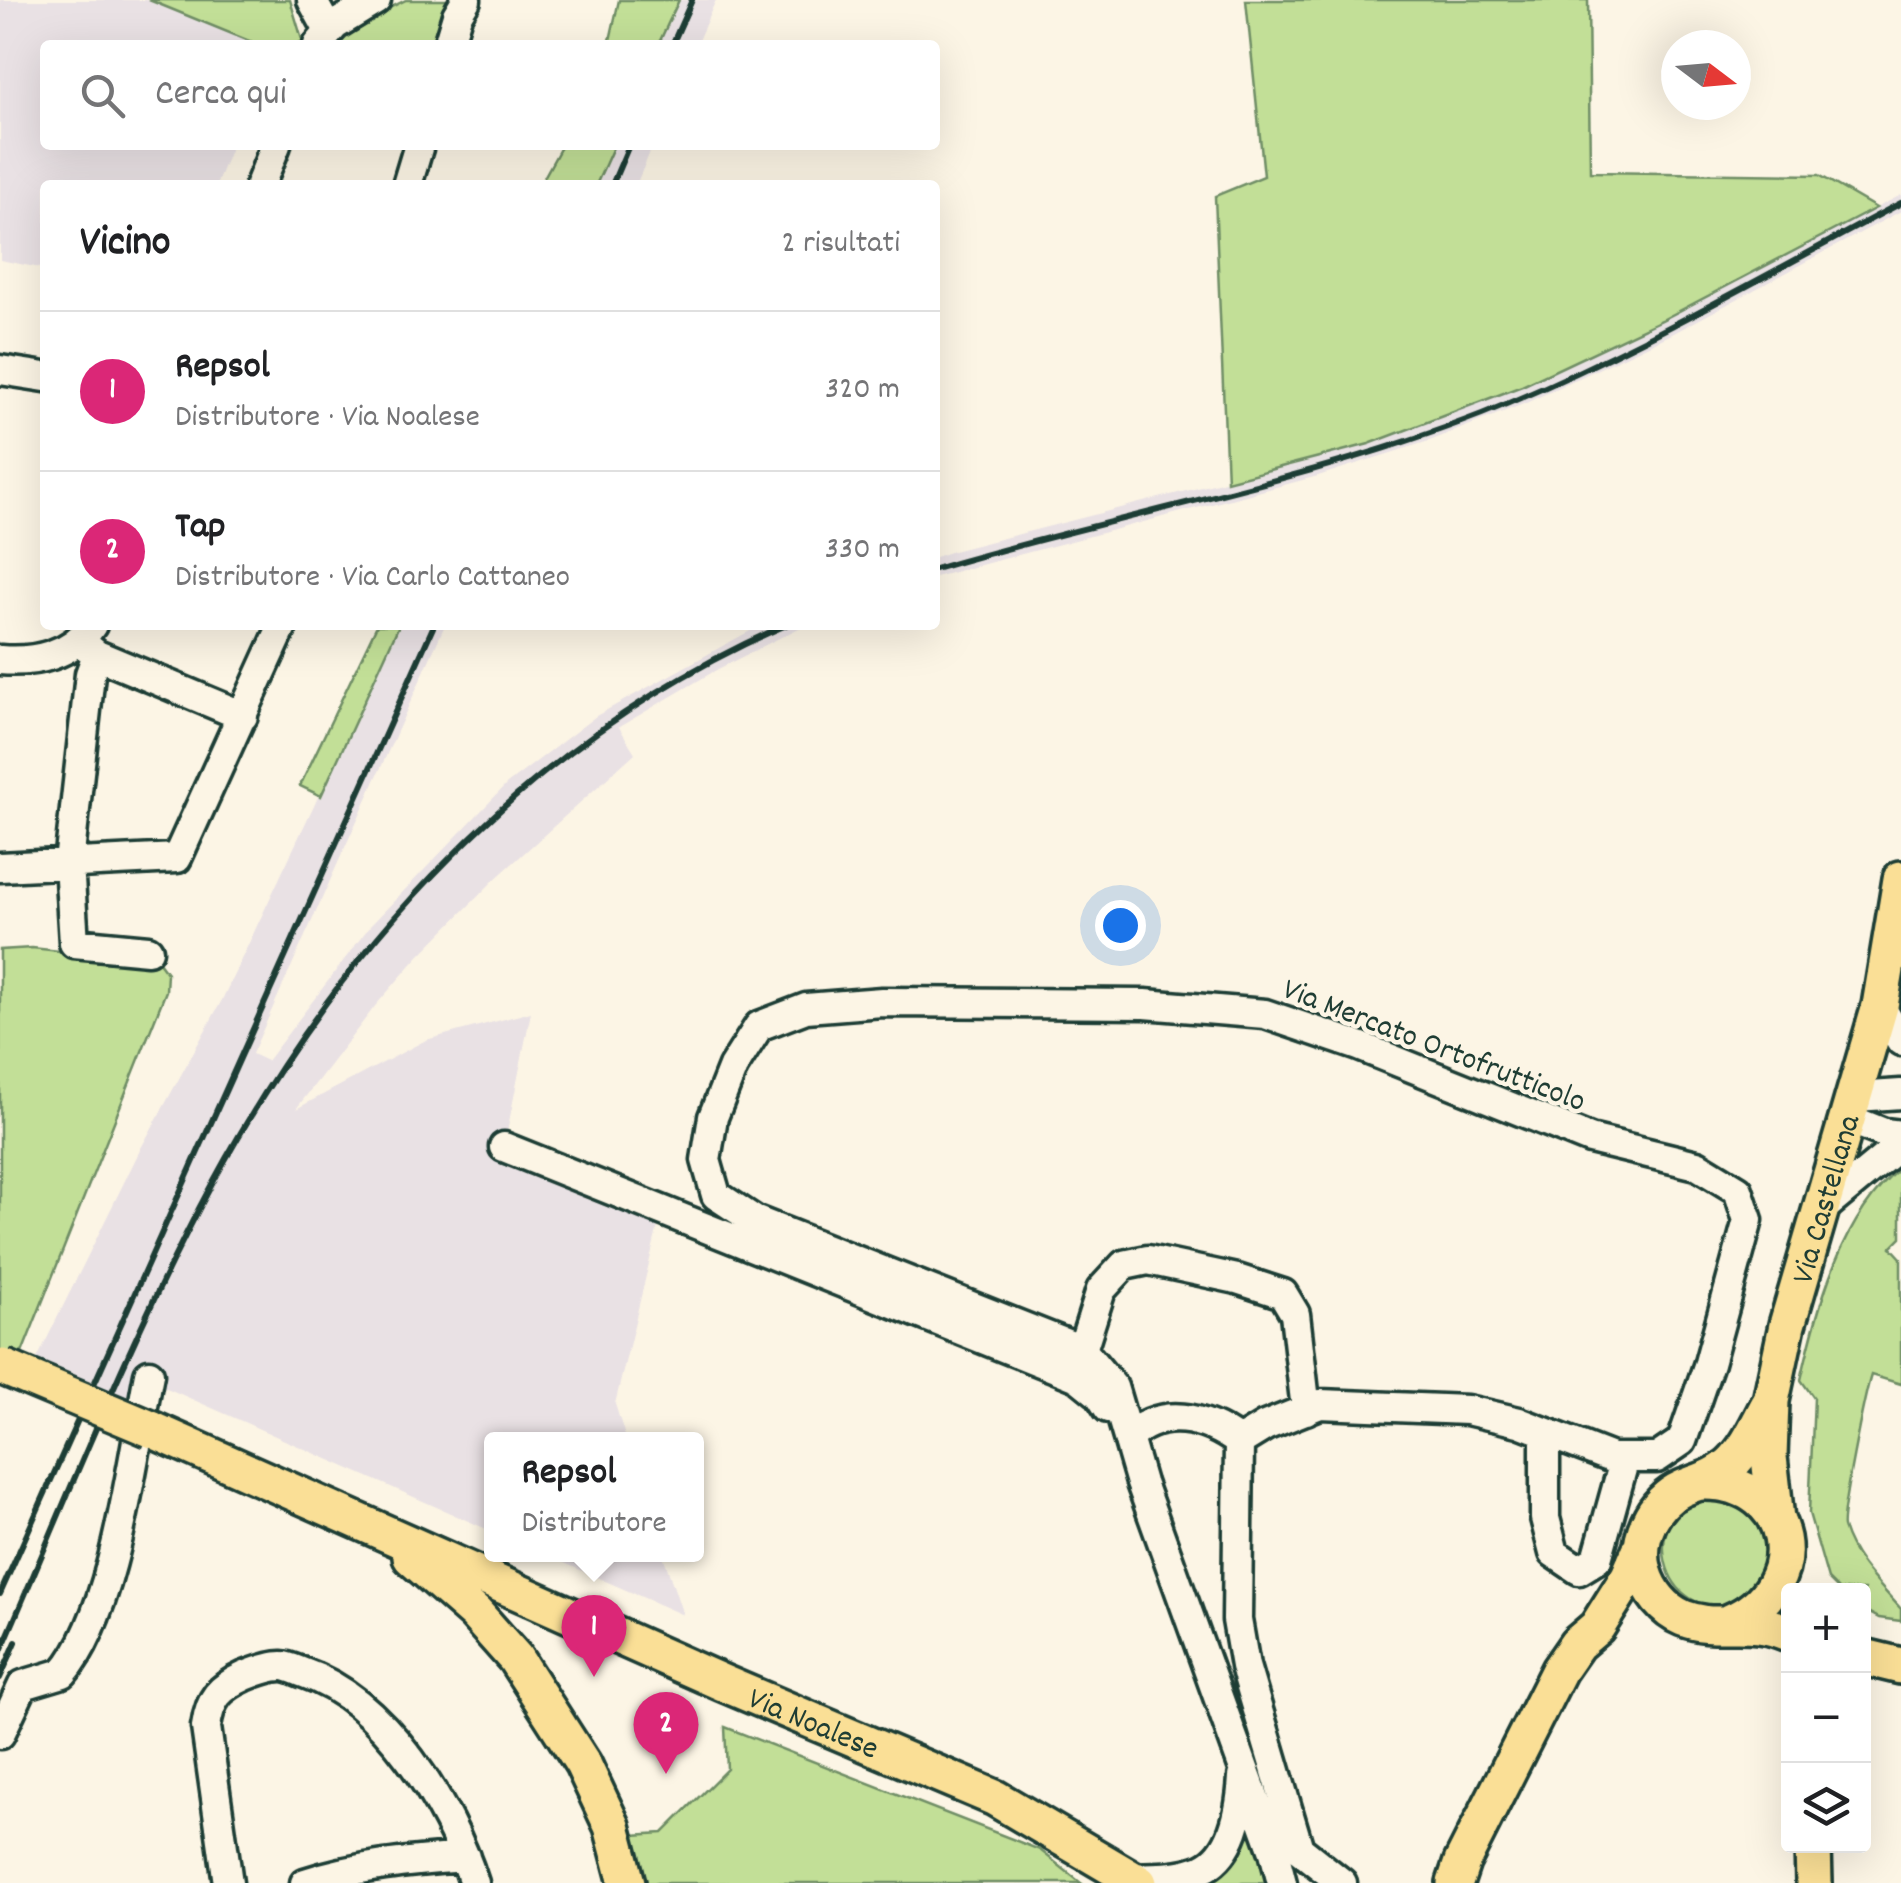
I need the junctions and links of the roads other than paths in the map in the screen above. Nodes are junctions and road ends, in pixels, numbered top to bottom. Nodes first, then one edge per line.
1 (312, 0) edge
2 (376, 0) edge
3 (466, 0) edge
4 (324, 38) edge
5 (449, 40) edge
6 (274, 150) edge
7 (418, 150) edge
8 (262, 180) edge
9 (409, 180) edge
10 (0, 370) edge
11 (40, 376) edge
12 (280, 630) edge
13 (90, 640) edge
14 (0, 660) edge
15 (243, 716) junction
16 (69, 863) junction
17 (0, 866) edge
18 (1901, 878) edge
19 (148, 950) dead end
20 (1880, 1006) junction
21 (1901, 1042) edge
22 (1901, 1094) edge
23 (1853, 1108) junction
24 (1901, 1135) edge
25 (1901, 1144) edge
26 (504, 1146) dead end
27 (1821, 1210) junction
28 (1082, 1350) junction
29 (2, 1366) edge
30 (149, 1374) dead end
31 (1771, 1400) junction
32 (1306, 1410) junction
33 (1545, 1433) junction
34 (1128, 1438) junction
35 (1239, 1442) junction
36 (1625, 1458) junction
37 (1703, 1482) junction
38 (1776, 1520) junction
39 (385, 1534) junction
40 (1642, 1548) junction
41 (1789, 1575) edge
42 (531, 1597) junction
43 (1680, 1617) junction
44 (1730, 1622) junction
45 (1598, 1627) junction
46 (1781, 1630) edge
47 (516, 1658) junction
48 (1871, 1659) edge
49 (1901, 1666) edge
50 (0, 1734) edge
51 (1243, 1766) junction
52 (1813, 1853) edge
53 (469, 1870) edge
54 (1458, 1872) edge
55 (1136, 1880) edge
56 (228, 1883) edge
57 (305, 1883) edge
58 (627, 1883) edge
59 (1282, 1883) edge
60 (1342, 1883) edge
61 (1428, 1883) edge
62 (1814, 1883) edge

1 - 4 street
2 - 4 street
3 - 5 street
6 - 8 street
7 - 9 street
10 - 11 street
12 - 15 street
13 - 14 street
13 - 15 street
13 - 16 street
15 - 16 street
16 - 17 street
16 - 19 street
18 - 20 main road, Via Castellana
20 - 21 street
20 - 23 main road, Via Castellana
22 - 23 street
23 - 24 street
23 - 27 main road, Via Castellana
25 - 27 street
26 - 34 street
27 - 31 main road, Via Castellana
28 - 32 street
28 - 34 street, Via Mercato Ortofrutticolo
28 - 36 street, Via Mercato Ortofrutticolo
29 - 39 main road, Via Noalese, bridge
30 - 50 street
31 - 37 main road, Via Castellana
31 - 38 main road, Via Castellana
32 - 33 street, Via Mercato Ortofrutticolo
32 - 35 street, Via Mercato Ortofrutticolo
33 - 36 street, Via Mercato Ortofrutticolo
33 - 36 street
34 - 35 street
34 - 51 street, Via Mercato Ortofrutticolo
35 - 60 street
37 - 38 main road
37 - 40 main road, Via Castellana
38 - 41 main road, Via Castellana
39 - 42 main road, Via Noalese
39 - 47 main road
40 - 43 main road
40 - 45 main road, Via Castellana
41 - 44 main road, Via Castellana
42 - 47 main road
42 - 55 main road, Via Noalese
43 - 44 main road
43 - 45 main road
44 - 46 main road
45 - 54 main road, Via Castellana
47 - 58 main road
48 - 49 main road
51 - 55 street, Via Mercato Ortofrutticolo
51 - 59 street, Via Mercato Ortofrutticolo
52 - 62 main road
53 - 56 street
53 - 57 street
54 - 61 main road

